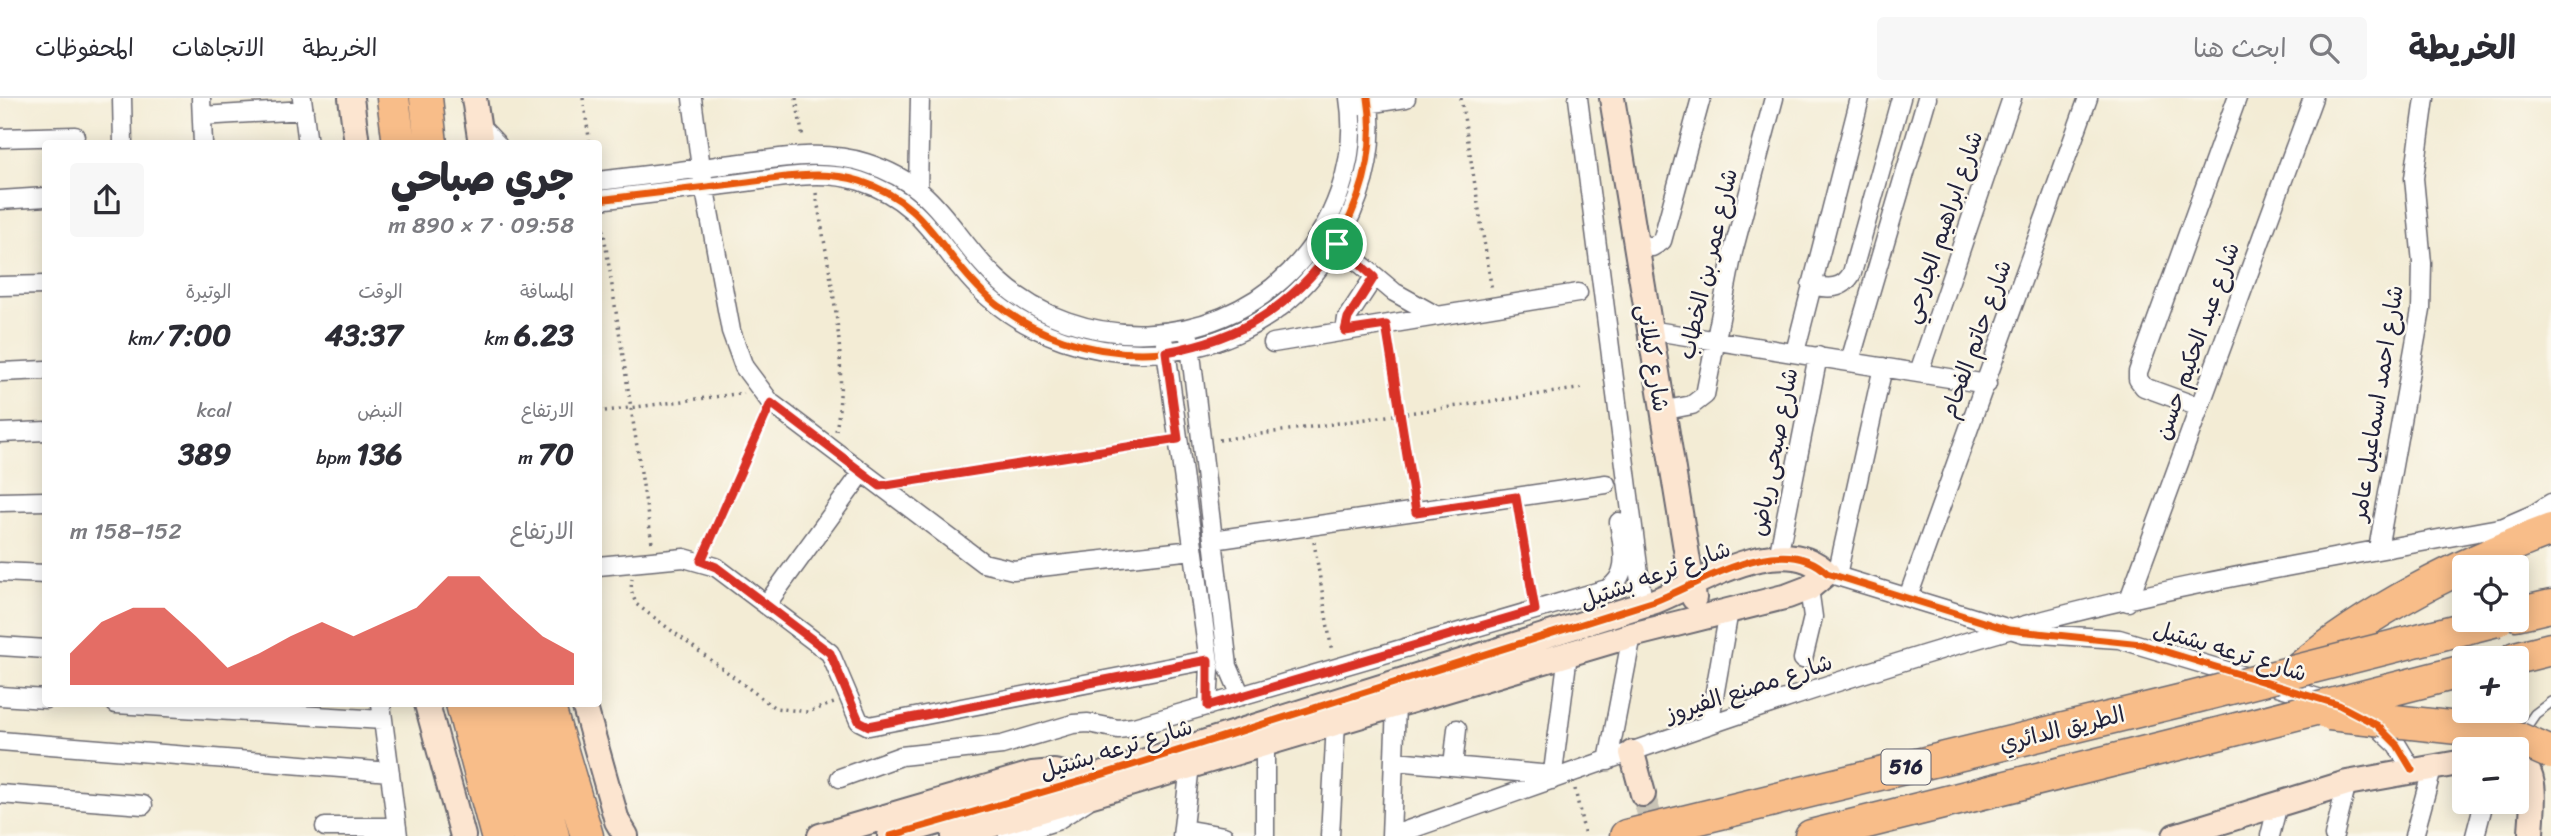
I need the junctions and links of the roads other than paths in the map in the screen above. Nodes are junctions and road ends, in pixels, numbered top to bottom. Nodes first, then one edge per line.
1 (122, 98) edge
2 (351, 98) edge
3 (393, 98) edge
4 (426, 98) edge
5 (474, 98) edge
6 (692, 98) edge
7 (920, 98) edge
8 (1406, 98) edge
9 (1578, 98) edge
10 (1612, 98) edge
11 (1700, 98) edge
12 (1773, 98) edge
13 (1860, 98) edge
14 (1901, 98) edge
15 (1927, 98) edge
16 (2012, 98) edge
17 (2088, 98) edge
18 (2237, 98) edge
19 (2313, 98) edge
20 (2425, 98) edge
21 (1369, 101) edge
22 (1349, 102) edge
23 (303, 104) edge
24 (202, 107) edge
25 (480, 134) edge
26 (75, 136) dead end
27 (0, 138) edge
28 (123, 140) edge
29 (203, 140) edge
30 (308, 140) edge
31 (356, 140) edge
32 (398, 140) edge
33 (431, 140) edge
34 (701, 168) junction
35 (602, 180) edge
36 (704, 187) junction
37 (918, 188) junction
38 (42, 197) edge
39 (0, 200) edge
40 (602, 200) edge
41 (1636, 243) junction
42 (1337, 244) junction
43 (1374, 277) junction
44 (42, 285) edge
45 (1811, 285) junction
46 (0, 286) edge
47 (1578, 293) dead end
48 (1437, 316) junction
49 (1188, 329) junction
50 (1649, 330) junction
51 (1345, 331) junction
52 (1163, 333) junction
53 (1713, 339) junction
54 (1273, 343) dead end
55 (1191, 348) junction
56 (1166, 352) junction
57 (1795, 352) junction
58 (1818, 356) junction
59 (1850, 361) junction
60 (1883, 366) junction
61 (42, 370) edge
62 (0, 372) edge
63 (1919, 372) junction
64 (1987, 384) junction
65 (2199, 407) junction
66 (1661, 411) junction
67 (42, 430) edge
68 (0, 433) edge
69 (862, 473) junction
70 (1606, 484) dead end
71 (42, 501) edge
72 (0, 502) edge
73 (2551, 503) edge
74 (1619, 523) dead end
75 (2551, 530) edge
76 (1213, 540) junction
77 (2378, 549) junction
78 (1193, 550) junction
79 (1778, 557) junction
80 (602, 566) edge
81 (0, 572) edge
82 (42, 573) edge
83 (1824, 579) junction
84 (1692, 585) junction
85 (1908, 597) junction
86 (2128, 602) junction
87 (766, 605) junction
88 (1643, 605) junction
89 (2551, 606) edge
90 (1729, 611) junction
91 (2529, 611) edge
92 (1698, 618) junction
93 (2009, 630) junction
94 (2452, 632) edge
95 (1632, 635) junction
96 (0, 646) edge
97 (42, 649) edge
98 (2551, 649) edge
99 (1568, 654) junction
100 (2529, 654) edge
101 (1803, 659) dead end
102 (1208, 660) junction
103 (2295, 672) junction
104 (2452, 674) edge
105 (0, 696) edge
106 (1241, 696) junction
107 (42, 699) edge
108 (2551, 702) edge
109 (1396, 705) junction
110 (1208, 706) junction
111 (216, 707) edge
112 (428, 707) edge
113 (462, 707) edge
114 (492, 707) edge
115 (520, 707) edge
116 (549, 707) edge
117 (585, 707) edge
118 (382, 712) edge
119 (2306, 712) junction
120 (1336, 723) junction
121 (1709, 725) junction
122 (1457, 729) dead end
123 (2523, 737) edge
124 (0, 741) edge
125 (1265, 744) junction
126 (1632, 753) junction
127 (2551, 753) edge
128 (1191, 756) junction
129 (1395, 761) junction
130 (1608, 761) junction
131 (2452, 764) edge
132 (1453, 766) junction
133 (2422, 768) junction
134 (390, 772) junction
135 (2529, 772) edge
136 (840, 778) dead end
137 (1552, 778) junction
138 (2347, 783) junction
139 (1089, 788) junction
140 (0, 794) edge
141 (1643, 794) tunnel mouth
142 (2278, 804) junction
143 (142, 805) dead end
144 (2481, 814) edge
145 (325, 827) dead end
146 (2217, 828) edge
147 (397, 832) edge
148 (1183, 832) edge
149 (463, 836) edge
150 (497, 836) edge
151 (528, 836) edge
152 (553, 836) edge
153 (587, 836) edge
154 (626, 836) edge
155 (820, 836) edge
156 (890, 836) edge
157 (954, 836) edge
158 (1008, 836) edge
159 (1224, 836) edge
160 (1265, 836) edge
161 (1330, 836) edge
162 (1391, 836) edge
163 (1626, 836) edge
164 (1811, 836) edge
165 (2175, 836) edge
166 (2270, 836) edge
167 (2334, 836) edge
168 (2414, 836) edge
169 (2475, 836) edge
170 (2531, 836) edge

1 - 28 street
2 - 31 street
3 - 32 highway
4 - 33 highway
5 - 25 street
6 - 34 street
7 - 37 street
8 - 21 street
9 - 88 street
10 - 41 street, شارع كيلانى
11 - 41 street
12 - 53 street, شارع عمر بن الخطاب
13 - 45 street
14 - 45 street
15 - 59 street
16 - 63 street, شارع ابراهيم الجارحي
17 - 64 street, شارع حاتم الفحام
18 - 65 street
19 - 65 street, شارع عبد الحكيم حسن
20 - 77 street, شارع احمد اسماعيل عامر
21 - 22 street
21 - 42 street
22 - 49 street
23 - 24 street
23 - 30 street
24 - 29 street
26 - 27 street
34 - 35 street
34 - 36 street
34 - 37 street
36 - 40 street
36 - 56 street
36 - 69 street
37 - 52 street
38 - 39 street
41 - 50 street, شارع كيلانى
42 - 43 street
42 - 55 street
43 - 48 street
43 - 51 street
44 - 46 street
45 - 57 street
47 - 48 street
48 - 51 street
49 - 52 street
49 - 55 street
50 - 53 street
50 - 66 street, شارع كيلانى
51 - 54 street
52 - 56 street
53 - 57 street
53 - 66 street, شارع عمر بن الخطاب
55 - 56 street
55 - 76 street
56 - 78 street
57 - 58 street
58 - 59 street
58 - 79 street, شارع صبحى رياض
59 - 60 street
60 - 63 street
60 - 83 street
61 - 62 street
63 - 64 street
64 - 85 street, شارع حاتم الفحام
65 - 86 street, شارع عبد الحكيم حسن
66 - 84 street, شارع كيلانى
67 - 68 street
69 - 78 street
69 - 87 street
70 - 76 street
71 - 72 street
73 - 77 street, شارع مصنع الفيروز
74 - 106 street
75 - 103 highway
76 - 106 street
77 - 86 street, شارع مصنع الفيروز
78 - 102 street
79 - 83 street, شارع ترعه بشتيل
79 - 84 street, شارع ترعه بشتيل
80 - 87 street
81 - 82 street
83 - 85 street, شارع ترعه بشتيل
83 - 90 street, شارع ترعه بشتيل
83 - 101 street
84 - 88 street, شارع ترعه بشتيل
84 - 92 street, شارع كيلانى
85 - 93 street, شارع ترعه بشتيل
86 - 93 street, شارع مصنع الفيروز
87 - 102 street
88 - 128 street, شارع ترعه بشتيل
89 - 91 highway
90 - 92 street, شارع ترعه بشتيل
90 - 121 street
92 - 95 street, شارع ترعه بشتيل
93 - 121 street, شارع مصنع الفيروز
93 - 133 street, شارع ترعه بشتيل
94 - 103 highway, الطريق الدائري / 516, bridge
95 - 99 street, شارع ترعه بشتيل
95 - 130 street
96 - 97 street
98 - 100 highway
99 - 109 street, شارع ترعه بشتيل
99 - 137 street
102 - 110 street
103 - 163 highway, الطريق الدائري / 516, bridge
104 - 119 highway, الطريق الدائري / 516, bridge
105 - 107 street
106 - 110 street
108 - 123 lane
109 - 120 street, شارع ترعه بشتيل
109 - 129 street
110 - 136 street
111 - 118 street
112 - 149 street
113 - 150 highway
114 - 151 highway
115 - 152 highway
116 - 153 highway
117 - 154 street
118 - 134 street
119 - 127 highway, bridge
119 - 164 highway, الطريق الدائري / 516, bridge
120 - 125 street, شارع ترعه بشتيل
120 - 161 street
121 - 126 street, شارع مصنع الفيروز
122 - 132 street
124 - 134 street
125 - 128 street, شارع ترعه بشتيل
125 - 160 street
126 - 130 street, شارع مصنع الفيروز
126 - 141 street
128 - 139 street, شارع ترعه بشتيل
128 - 148 street
129 - 132 street
129 - 162 street
130 - 137 street, شارع مصنع الفيروز
131 - 133 street
132 - 137 street
133 - 138 street
133 - 168 street
134 - 147 street
135 - 170 street
137 - 162 street, شارع مصنع الفيروز
138 - 142 street
138 - 167 street
139 - 155 street
139 - 156 street, شارع ترعه بشتيل
139 - 157 street, شارع ترعه بشتيل
139 - 158 street, شارع ترعه بشتيل
140 - 143 street
142 - 146 street
142 - 166 street
144 - 169 street
145 - 147 street
146 - 165 street
148 - 159 street

